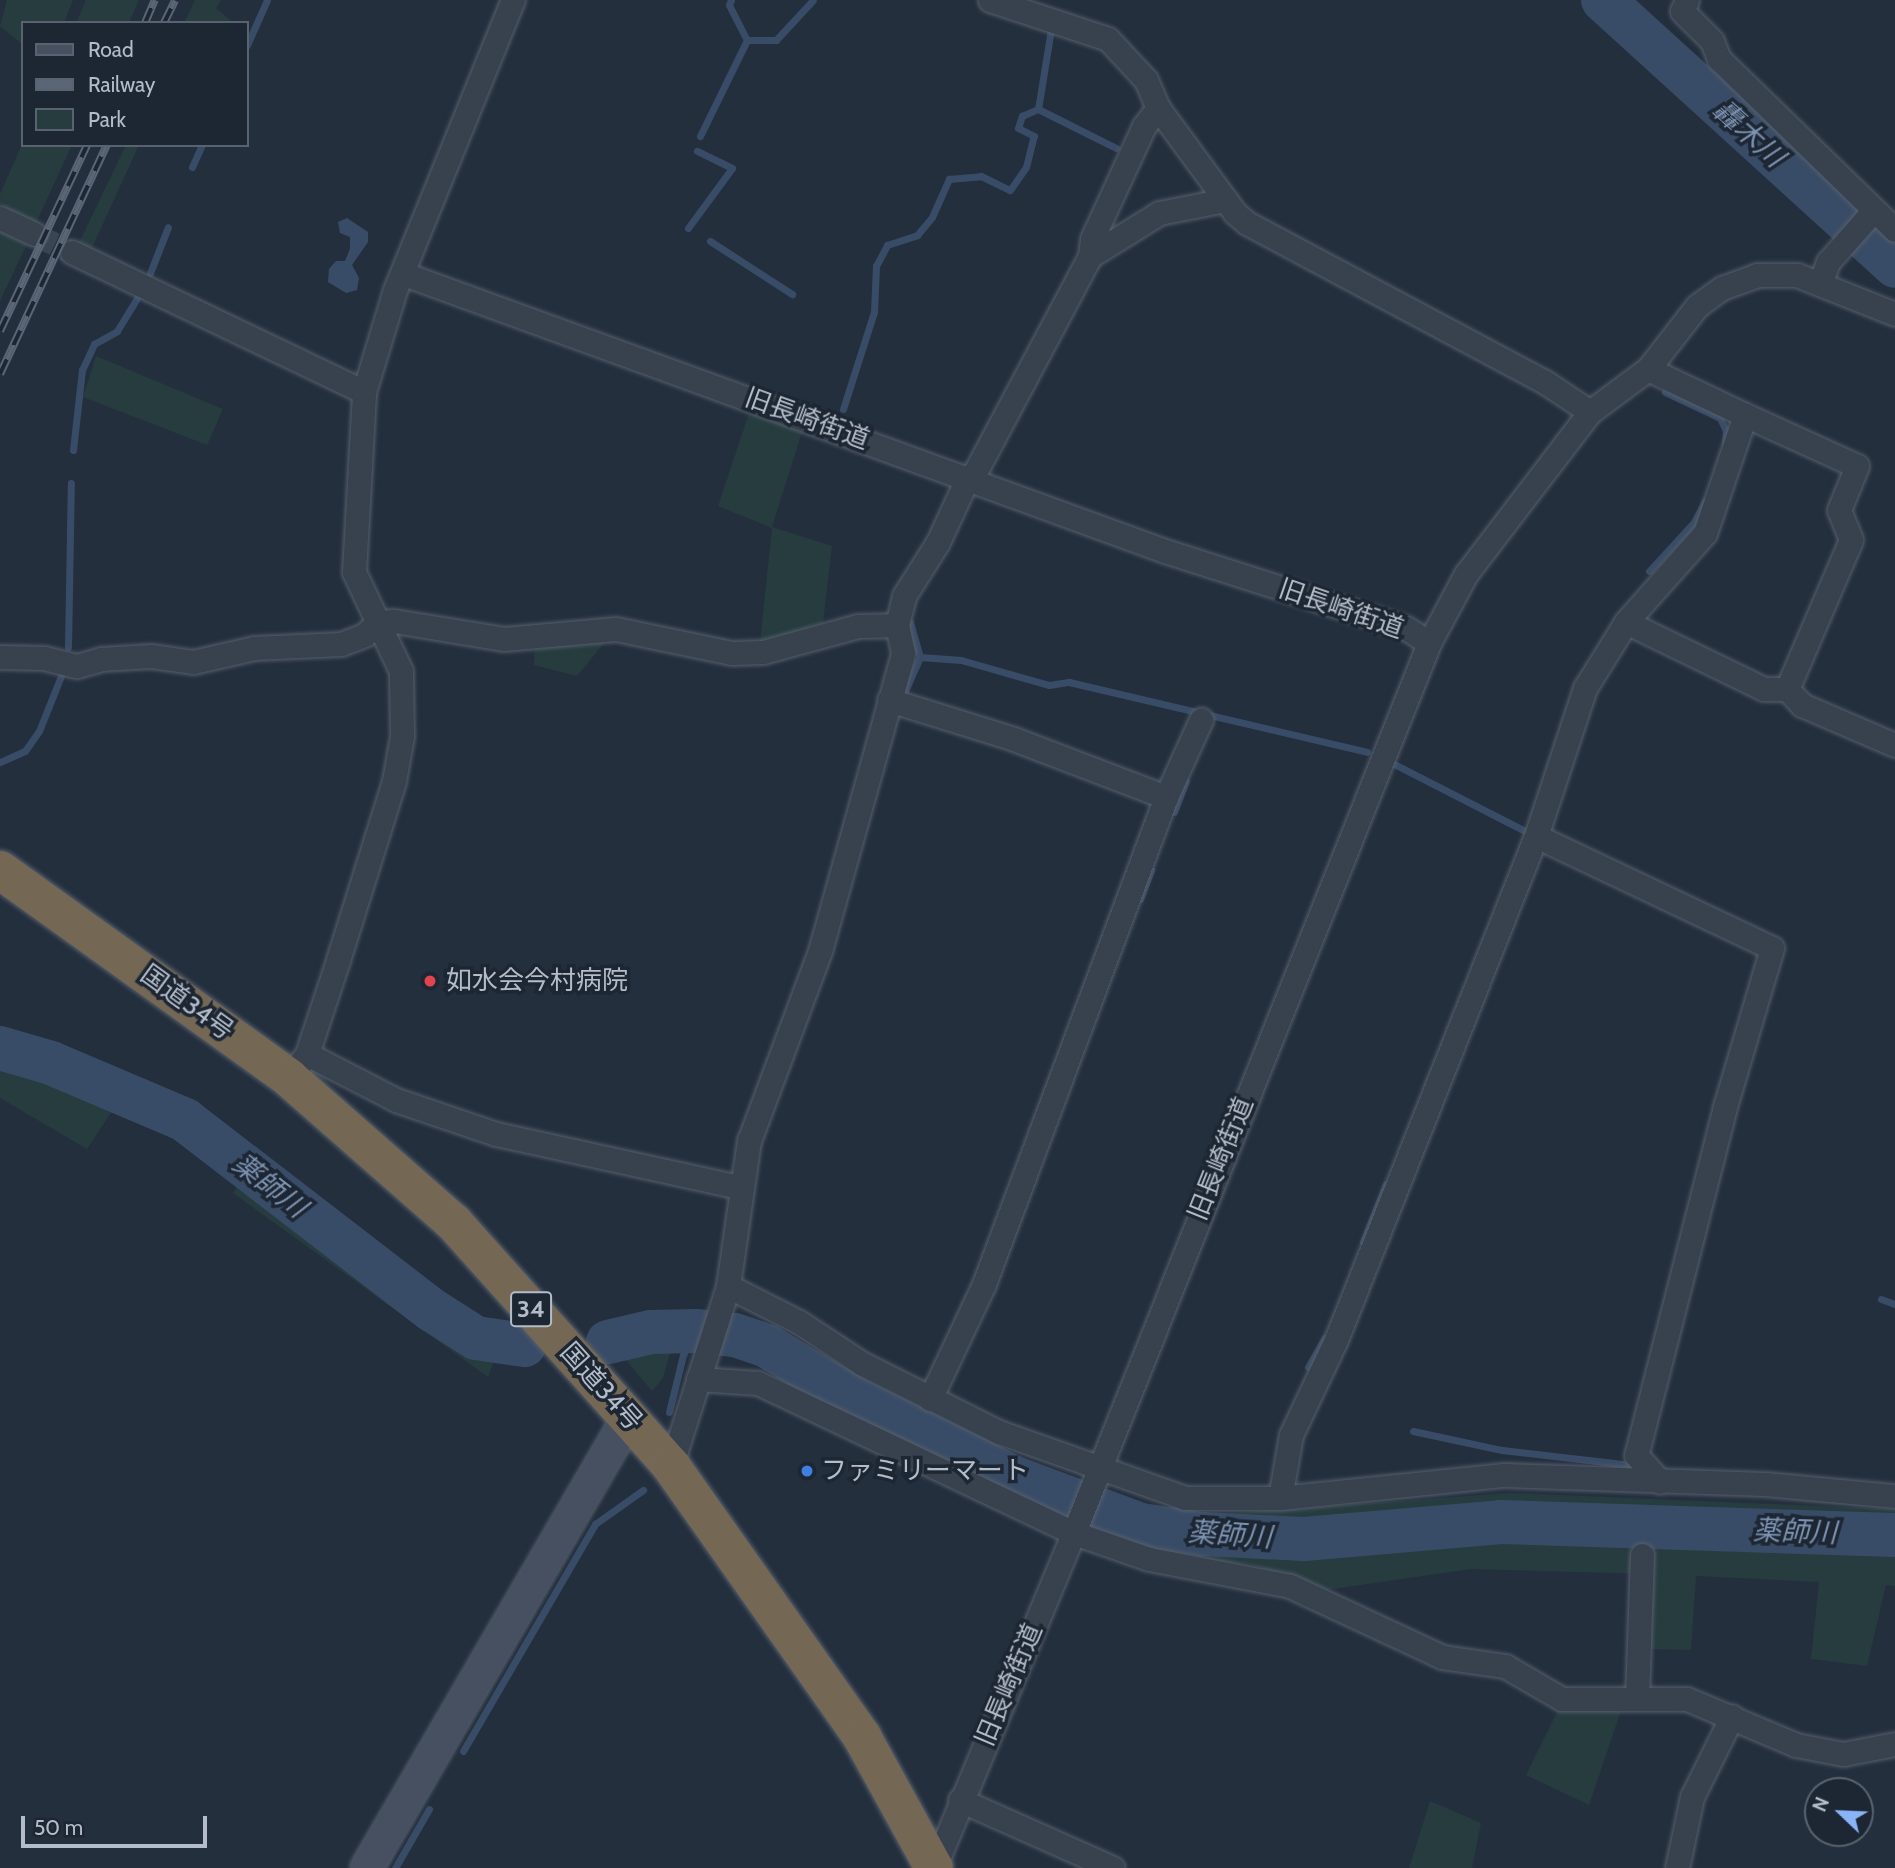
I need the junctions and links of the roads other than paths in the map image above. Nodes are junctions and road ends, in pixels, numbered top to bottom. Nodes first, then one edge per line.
1 (513, 0) edge
2 (990, 0) edge
3 (1686, 0) edge
4 (1158, 108) junction
5 (1226, 201) junction
6 (1874, 210) junction
7 (0, 218) edge
8 (1895, 230) edge
9 (34, 234) tunnel mouth
10 (72, 252) tunnel mouth
11 (1090, 256) junction
12 (404, 274) junction
13 (1821, 282) junction
14 (1895, 314) edge
15 (1648, 369) junction
16 (364, 392) junction
17 (1590, 412) junction
18 (1745, 415) junction
19 (970, 477) junction
20 (379, 622) junction
21 (1626, 622) junction
22 (898, 625) junction
23 (1429, 643) junction
24 (0, 657) edge
25 (1787, 689) junction
26 (889, 700) junction
27 (1201, 720) dead end
28 (1895, 745) edge
29 (1166, 797) junction
30 (1536, 836) junction
31 (0, 870) edge
32 (298, 1066) junction
33 (739, 1187) junction
34 (725, 1294) junction
35 (698, 1379) junction
36 (930, 1399) junction
37 (629, 1417) junction
38 (671, 1466) junction
39 (1097, 1474) junction
40 (1660, 1482) junction
41 (1895, 1496) edge
42 (1280, 1498) junction
43 (1075, 1529) junction
44 (1642, 1555) dead end
45 (1637, 1698) junction
46 (1732, 1716) junction
47 (1895, 1744) edge
48 (960, 1800) junction
49 (367, 1868) edge
50 (934, 1868) edge
51 (1113, 1868) edge
52 (1677, 1868) edge

1 - 12 street
2 - 4 street
3 - 6 street
4 - 5 street
4 - 11 street
5 - 11 street
5 - 17 street
6 - 8 street
6 - 13 street
7 - 9 street
10 - 16 street
11 - 19 street
12 - 16 street
12 - 19 street, 旧長崎街道
13 - 14 street
13 - 15 street
15 - 17 street
15 - 18 street
16 - 20 street
17 - 23 street
18 - 21 street
18 - 25 street
19 - 22 street
19 - 23 street, 旧長崎街道
20 - 22 street
20 - 24 street
20 - 32 street
21 - 25 street
21 - 30 street
22 - 26 street
23 - 39 street, 旧長崎街道
25 - 28 street
26 - 29 street
26 - 33 street
27 - 29 street
29 - 36 street
30 - 40 street
30 - 42 street
31 - 32 highway, 国道34号 / 34
32 - 33 street
32 - 37 highway, 国道34号 / 34
33 - 34 street
34 - 35 street
34 - 36 street
35 - 38 street
35 - 43 street
36 - 39 street
37 - 38 highway, 国道34号 / 34
37 - 49 street
38 - 50 highway, 国道34号 / 34
39 - 42 street
39 - 43 street, 旧長崎街道
40 - 41 street
40 - 42 street
43 - 45 street
43 - 48 street, 旧長崎街道
44 - 45 street
45 - 46 street
46 - 47 street
46 - 52 street
48 - 50 street, 旧長崎街道
48 - 51 street

